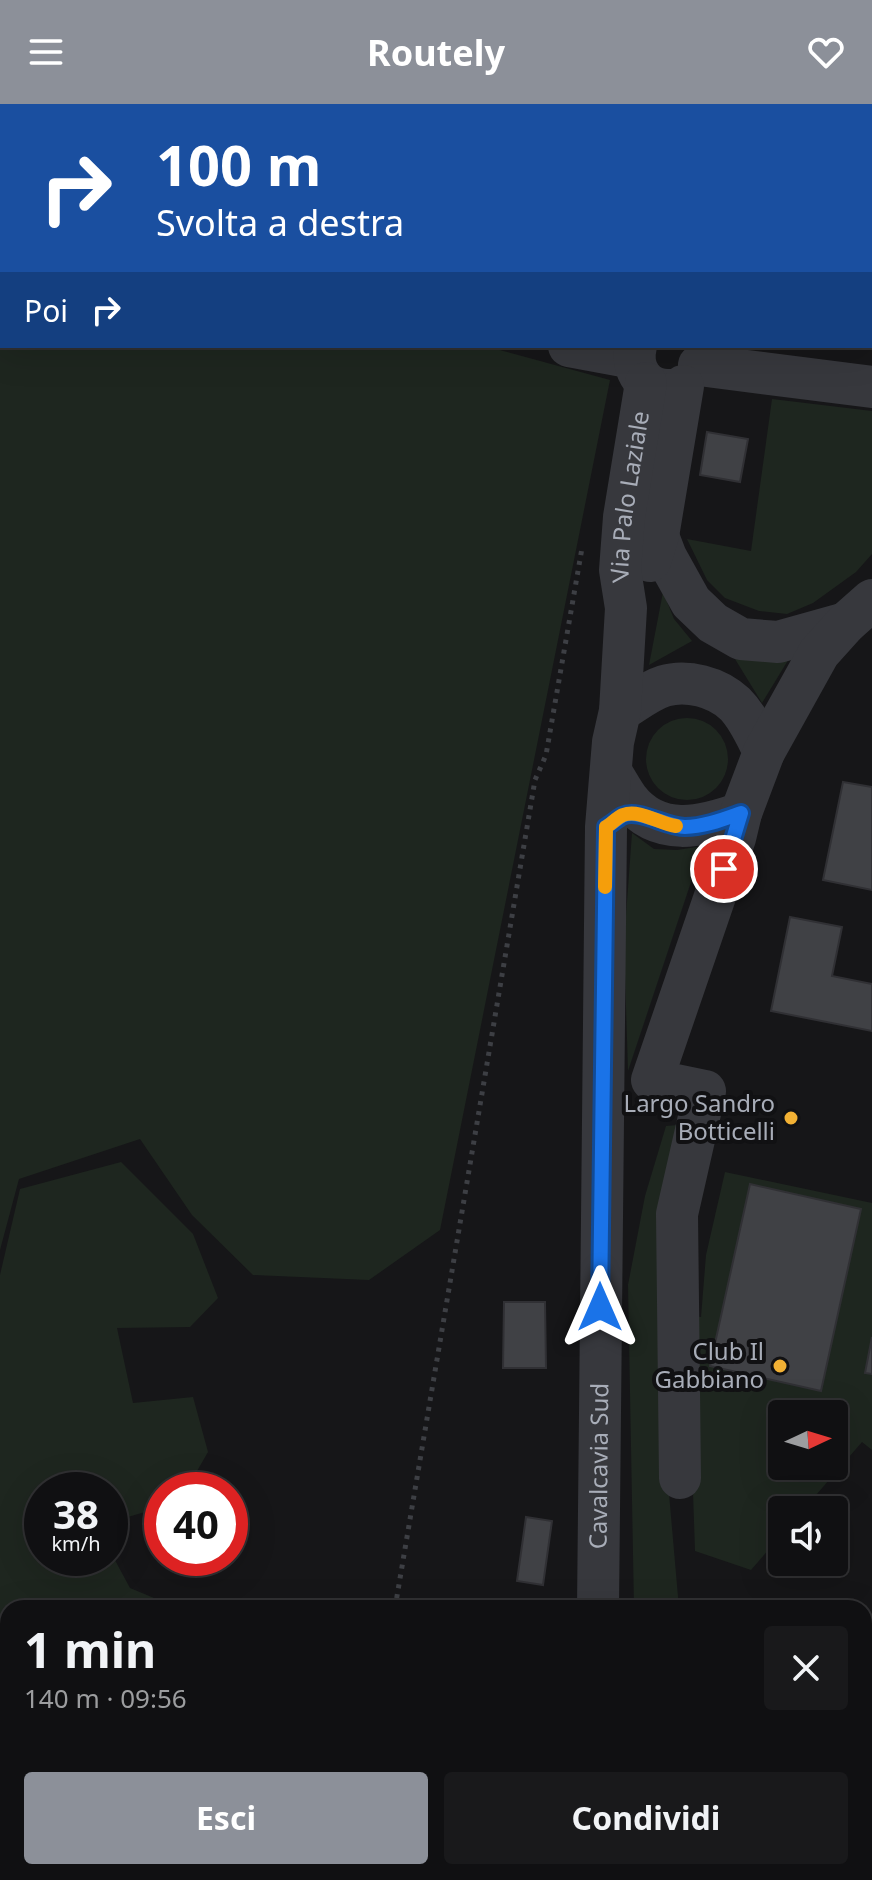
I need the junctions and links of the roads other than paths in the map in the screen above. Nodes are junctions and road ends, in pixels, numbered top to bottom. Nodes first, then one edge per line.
1 (580, 348) edge
2 (666, 364) edge
3 (872, 387) edge
4 (658, 536) junction
5 (626, 608) junction
6 (859, 611) edge
7 (620, 711) junction
8 (764, 752) junction
9 (611, 772) junction
10 (741, 813) junction
11 (646, 816) junction
12 (606, 827) junction
13 (600, 1277) joint
14 (680, 1478) dead end
15 (598, 1600) edge

1 - 2 street
2 - 3 street
2 - 4 street, Via Palo Laziale
2 - 5 street, Via Palo Laziale
4 - 5 street, Via Palo Laziale
4 - 6 street
5 - 7 street, Via Palo Laziale
6 - 8 street
7 - 8 street
7 - 9 street, Via Palo Laziale
8 - 10 street
9 - 11 street
9 - 12 street, Via Palo Laziale
10 - 11 street
10 - 14 street
11 - 12 street
12 - 13 street, Via Palo Laziale
13 - 15 street, Cavalcavia Sud

